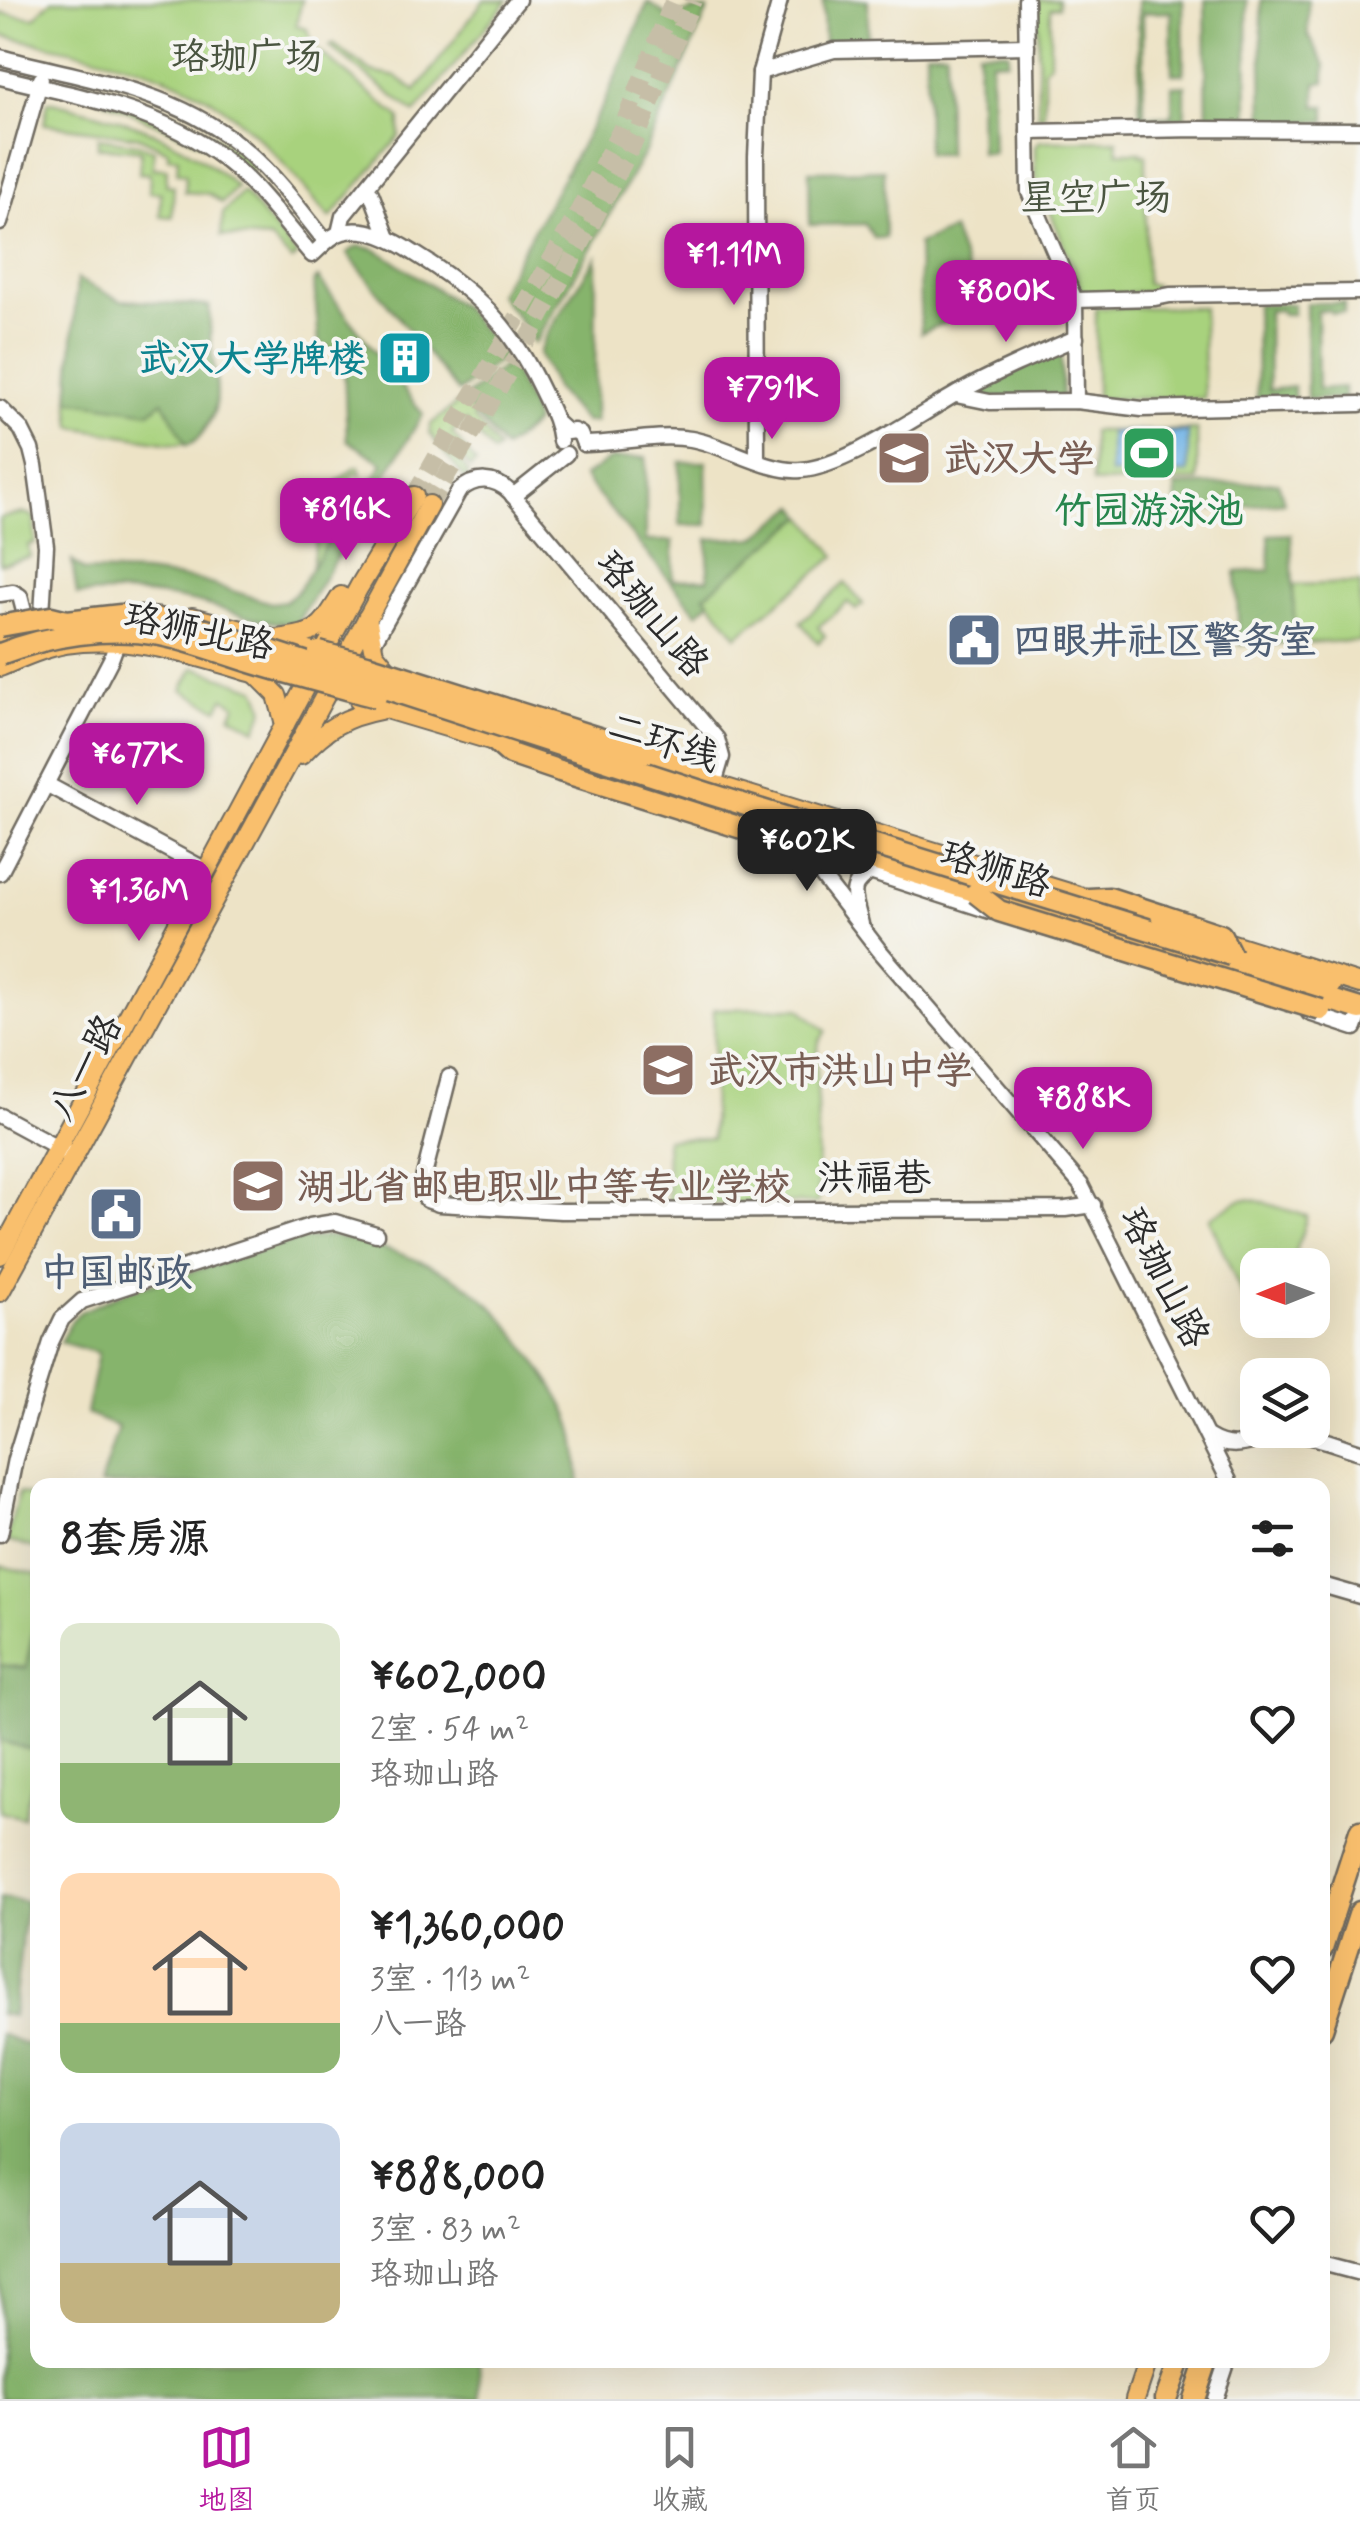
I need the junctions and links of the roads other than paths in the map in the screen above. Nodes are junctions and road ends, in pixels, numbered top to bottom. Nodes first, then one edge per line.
1 (518, 0) edge
2 (526, 0) edge
3 (780, 0) edge
4 (1026, 0) edge
5 (1027, 46) junction
6 (0, 57) edge
7 (44, 68) junction
8 (760, 72) junction
9 (0, 77) edge
10 (39, 87) junction
11 (1360, 130) edge
12 (1028, 132) junction
13 (372, 192) junction
14 (0, 223) edge
15 (337, 236) junction
16 (388, 238) junction
17 (1360, 292) edge
18 (1075, 300) junction
19 (1076, 338) junction
20 (956, 395) junction
21 (1076, 401) junction
22 (1360, 404) edge
23 (0, 408) edge
24 (562, 440) junction
25 (756, 460) junction
26 (511, 494) junction
27 (359, 587) junction
28 (0, 594) edge
29 (34, 617) junction
30 (368, 618) junction
31 (0, 632) edge
32 (274, 640) junction
33 (249, 642) junction
34 (117, 643) junction
35 (372, 645) junction
36 (0, 654) edge
37 (322, 655) junction
38 (344, 662) junction
39 (0, 666) edge
40 (255, 673) junction
41 (397, 680) junction
42 (305, 687) junction
43 (327, 693) junction
44 (387, 709) junction
45 (286, 724) junction
46 (496, 741) junction
47 (46, 784) junction
48 (712, 784) junction
49 (271, 796) junction
50 (780, 834) junction
51 (850, 852) junction
52 (206, 870) junction
53 (875, 870) junction
54 (0, 873) edge
55 (976, 892) junction
56 (1088, 898) junction
57 (862, 930) junction
58 (1231, 955) junction
59 (1360, 984) edge
60 (1360, 995) edge
61 (1360, 1012) edge
62 (449, 1077) dead end
63 (0, 1116) edge
64 (57, 1146) junction
65 (74, 1156) junction
66 (1092, 1205) junction
67 (376, 1234) dead end
68 (0, 1256) edge
69 (0, 1292) edge
70 (1208, 1437) junction
71 (1360, 1452) edge
72 (1228, 1478) edge
73 (0, 1534) edge
74 (1330, 1587) edge
75 (1360, 1596) edge
76 (1360, 1831) edge
77 (1330, 1908) edge
78 (1359, 1921) edge
79 (1330, 2005) edge
80 (1330, 2265) edge
81 (1360, 2273) edge
82 (1145, 2368) edge
83 (1177, 2368) edge
84 (1206, 2368) edge
85 (1225, 2368) edge
86 (1134, 2399) edge
87 (1166, 2399) edge
88 (1194, 2399) edge
89 (1215, 2399) edge

1 - 15 street
2 - 13 street
3 - 8 street
4 - 5 street
5 - 8 street
5 - 12 street
6 - 7 street
7 - 10 street
7 - 15 street
8 - 25 street
9 - 10 street
10 - 14 street
10 - 15 street
11 - 12 street
12 - 18 street
13 - 15 street
13 - 16 street
15 - 16 street
16 - 24 street
17 - 18 street
18 - 19 street
19 - 20 street
19 - 21 street
20 - 21 street
20 - 25 street
21 - 22 street
23 - 29 street
24 - 25 street
24 - 26 street
26 - 35 street
26 - 48 street, 珞珈山路
27 - 30 main road, 八一路
27 - 32 main road
27 - 37 main road, 八一路
28 - 29 street
29 - 31 main road, 珞狮北路
29 - 32 main road, 珞狮北路
30 - 35 main road
30 - 38 main road, 八一路
31 - 33 highway, 二环线, bridge
32 - 37 main road, 珞狮北路
33 - 48 highway, bridge
33 - 58 highway, 二环线, bridge
34 - 39 main road, 珞狮北路
34 - 40 main road, 珞狮北路
34 - 47 street
35 - 41 main road
36 - 51 highway, 二环线, bridge
37 - 38 main road, 珞狮北路
37 - 42 main road, 八一路
38 - 41 main road, 珞狮路
38 - 43 main road, 八一路
40 - 42 main road, 珞狮北路
40 - 45 main road
41 - 48 main road, 珞狮路
42 - 43 main road, 珞狮北路
42 - 45 main road, 八一路
43 - 44 main road, 珞狮路
43 - 49 main road, 八一路
44 - 46 main road, 珞狮路
44 - 49 main road
45 - 52 main road, 八一路
46 - 50 main road, 珞狮路
46 - 51 highway, bridge
47 - 52 street
47 - 54 street
48 - 56 main road, 珞狮路
49 - 65 main road, 八一路
50 - 53 main road, 珞狮路
50 - 57 street, 珞珈山路
51 - 55 highway, 二环线
52 - 64 main road, 八一路
53 - 57 street
53 - 61 main road, 珞狮路
55 - 61 highway, 二环线
55 - 61 highway, bridge
56 - 58 highway, bridge
56 - 59 main road, 珞狮路
57 - 66 street, 珞珈山路
58 - 60 highway, 二环线
62 - 66 street, 洪福巷
63 - 64 street
64 - 65 street
64 - 68 main road, 八一路
65 - 69 main road, 八一路
66 - 70 street, 珞珈山路
67 - 73 street
70 - 71 street
70 - 72 street, 珞珈山路
74 - 75 street
76 - 77 highway
78 - 79 highway
80 - 81 street
82 - 86 main road
83 - 87 highway
84 - 88 highway
85 - 89 street

